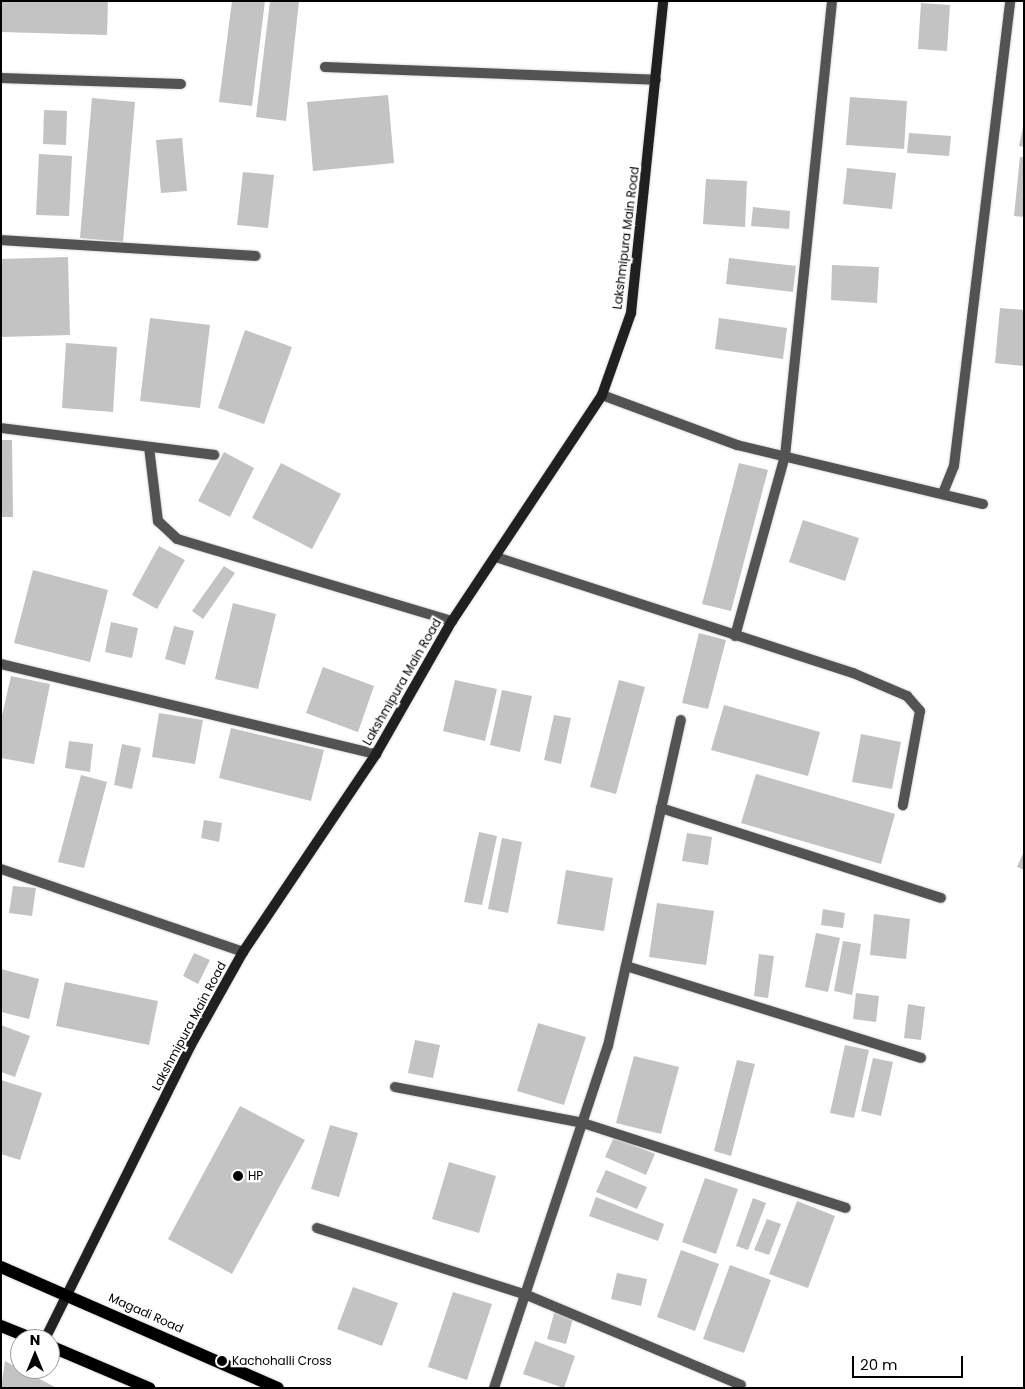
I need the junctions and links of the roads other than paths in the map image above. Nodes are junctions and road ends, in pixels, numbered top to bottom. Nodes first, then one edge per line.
1 (662, 1) edge
2 (832, 1) edge
3 (1010, 1) edge
4 (325, 67) dead end
5 (1, 78) edge
6 (656, 80) junction
7 (181, 84) dead end
8 (1, 240) edge
9 (256, 256) dead end
10 (602, 395) junction
11 (1, 428) edge
12 (149, 447) junction
13 (214, 455) dead end
14 (785, 456) junction
15 (943, 493) junction
16 (983, 504) dead end
17 (496, 557) junction
18 (452, 620) junction
19 (735, 636) junction
20 (1, 664) edge
21 (680, 720) dead end
22 (376, 754) junction
23 (903, 805) dead end
24 (661, 808) junction
25 (1, 869) edge
26 (941, 898) dead end
27 (244, 952) junction
28 (626, 966) junction
29 (921, 1058) dead end
30 (395, 1087) dead end
31 (583, 1123) junction
32 (846, 1208) dead end
33 (317, 1228) dead end
34 (1, 1267) edge
35 (67, 1293) junction
36 (527, 1294) junction
37 (50, 1329) edge
38 (60, 1351) edge
39 (131, 1384) edge
40 (740, 1385) dead end
41 (149, 1388) edge
42 (278, 1388) edge
43 (494, 1388) edge

1 - 6 main road, Lakshmipura Main Road
2 - 14 street
3 - 15 street
4 - 6 street
5 - 7 street
6 - 10 main road, Lakshmipura Main Road
8 - 9 street
10 - 14 street
10 - 17 main road, Lakshmipura Main Road
11 - 12 street
12 - 13 street
12 - 18 street
14 - 15 street
14 - 19 street
15 - 16 street
17 - 18 main road, Lakshmipura Main Road
17 - 19 street
18 - 22 main road, Lakshmipura Main Road
19 - 23 street
20 - 22 street
21 - 24 street
22 - 27 main road, Lakshmipura Main Road
24 - 26 street
24 - 28 street
25 - 27 street
27 - 35 main road, Lakshmipura Main Road
28 - 29 street
28 - 31 street
30 - 31 street
31 - 32 street
31 - 36 street
33 - 36 street
34 - 35 main road, Magadi Road
35 - 37 main road, Lakshmipura Main Road
35 - 42 main road, Magadi Road
36 - 40 street
36 - 43 street
38 - 39 main road
39 - 41 main road

